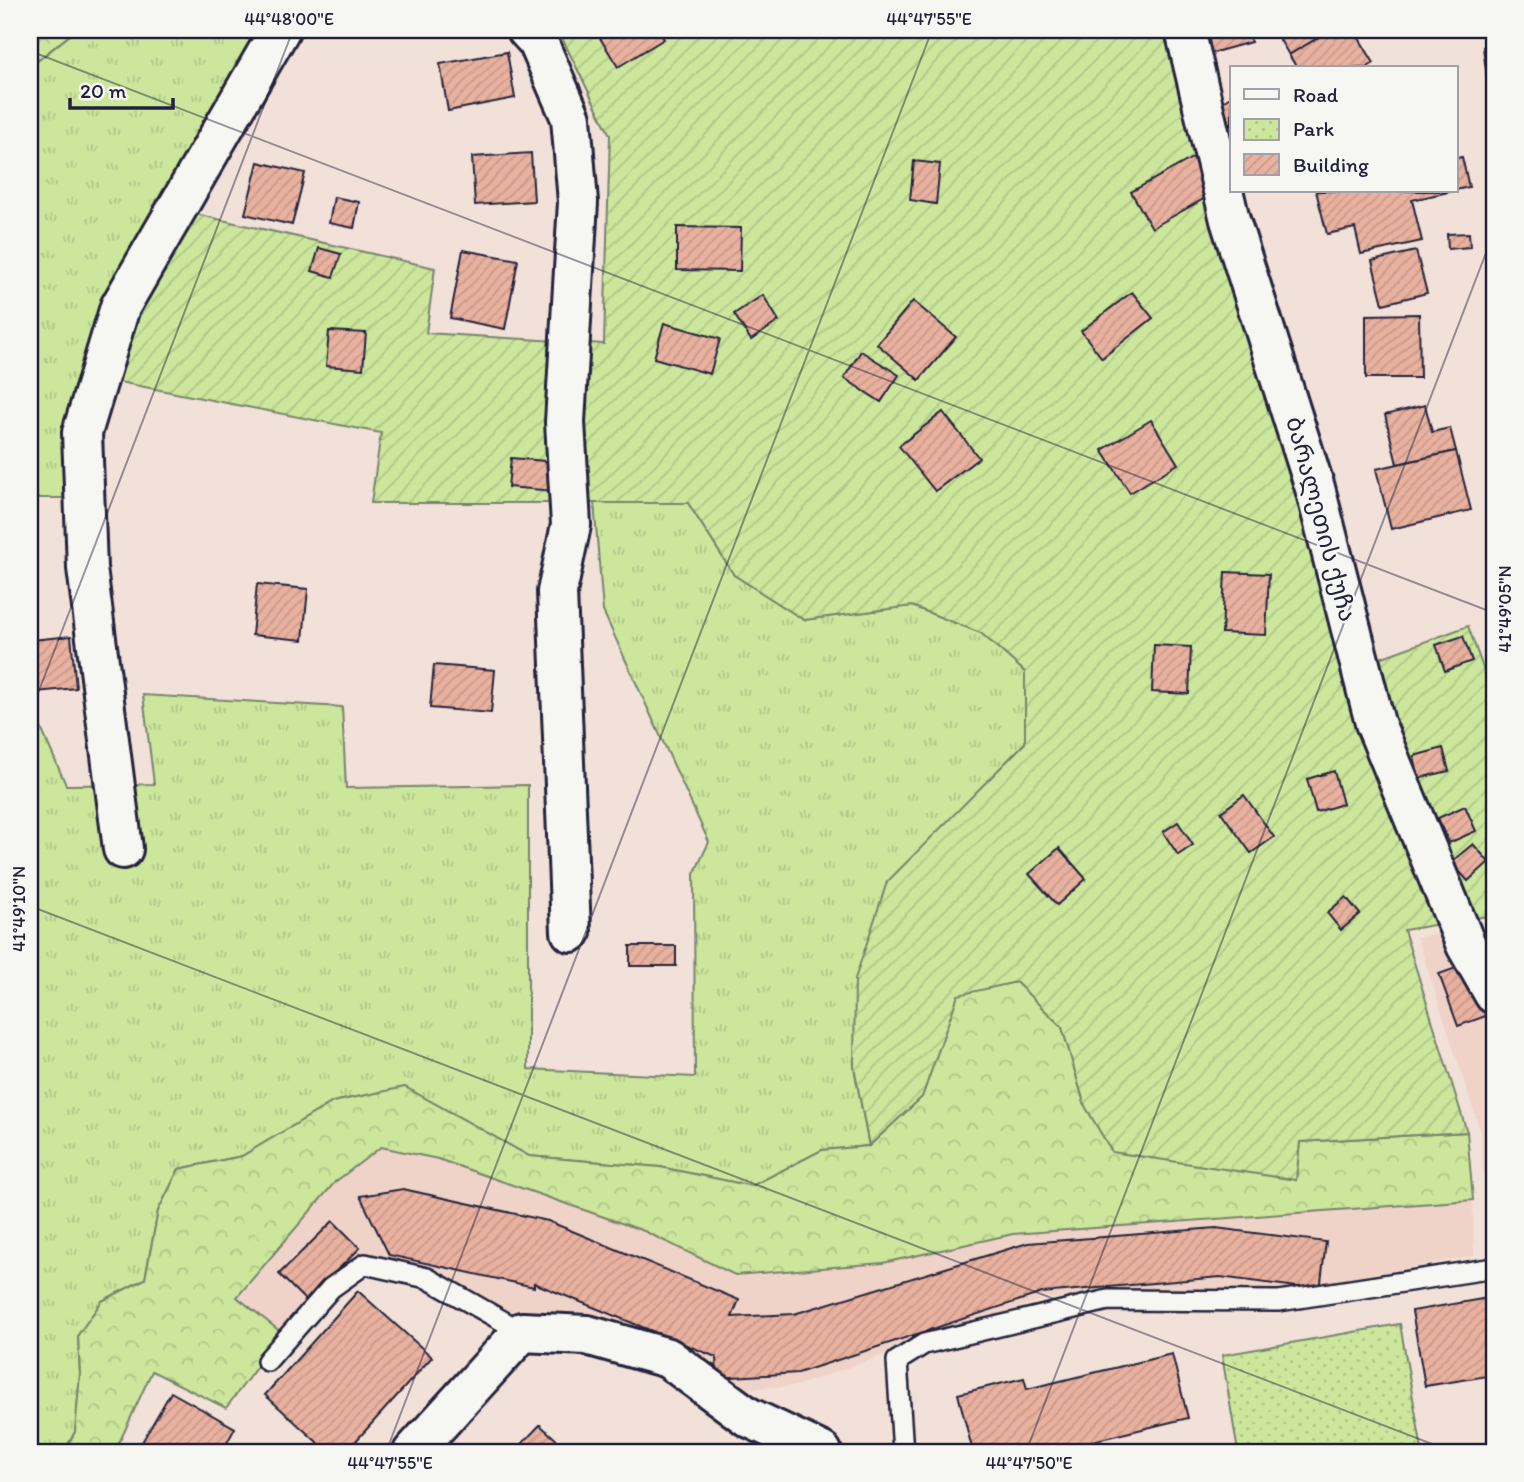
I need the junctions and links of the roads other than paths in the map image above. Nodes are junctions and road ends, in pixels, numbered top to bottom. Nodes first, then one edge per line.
1 (280, 30) edge
2 (527, 30) edge
3 (1185, 30) edge
4 (122, 849) dead end
5 (571, 932) dead end
6 (1494, 994) edge
7 (1494, 1268) edge
8 (522, 1332) junction
9 (267, 1361) dead end
10 (802, 1448) edge
11 (412, 1452) edge
12 (903, 1452) edge

1 - 4 street
2 - 5 street
3 - 6 street, ბარალეთის ქუჩა
7 - 12 lane
8 - 9 lane
8 - 10 street
8 - 11 street

